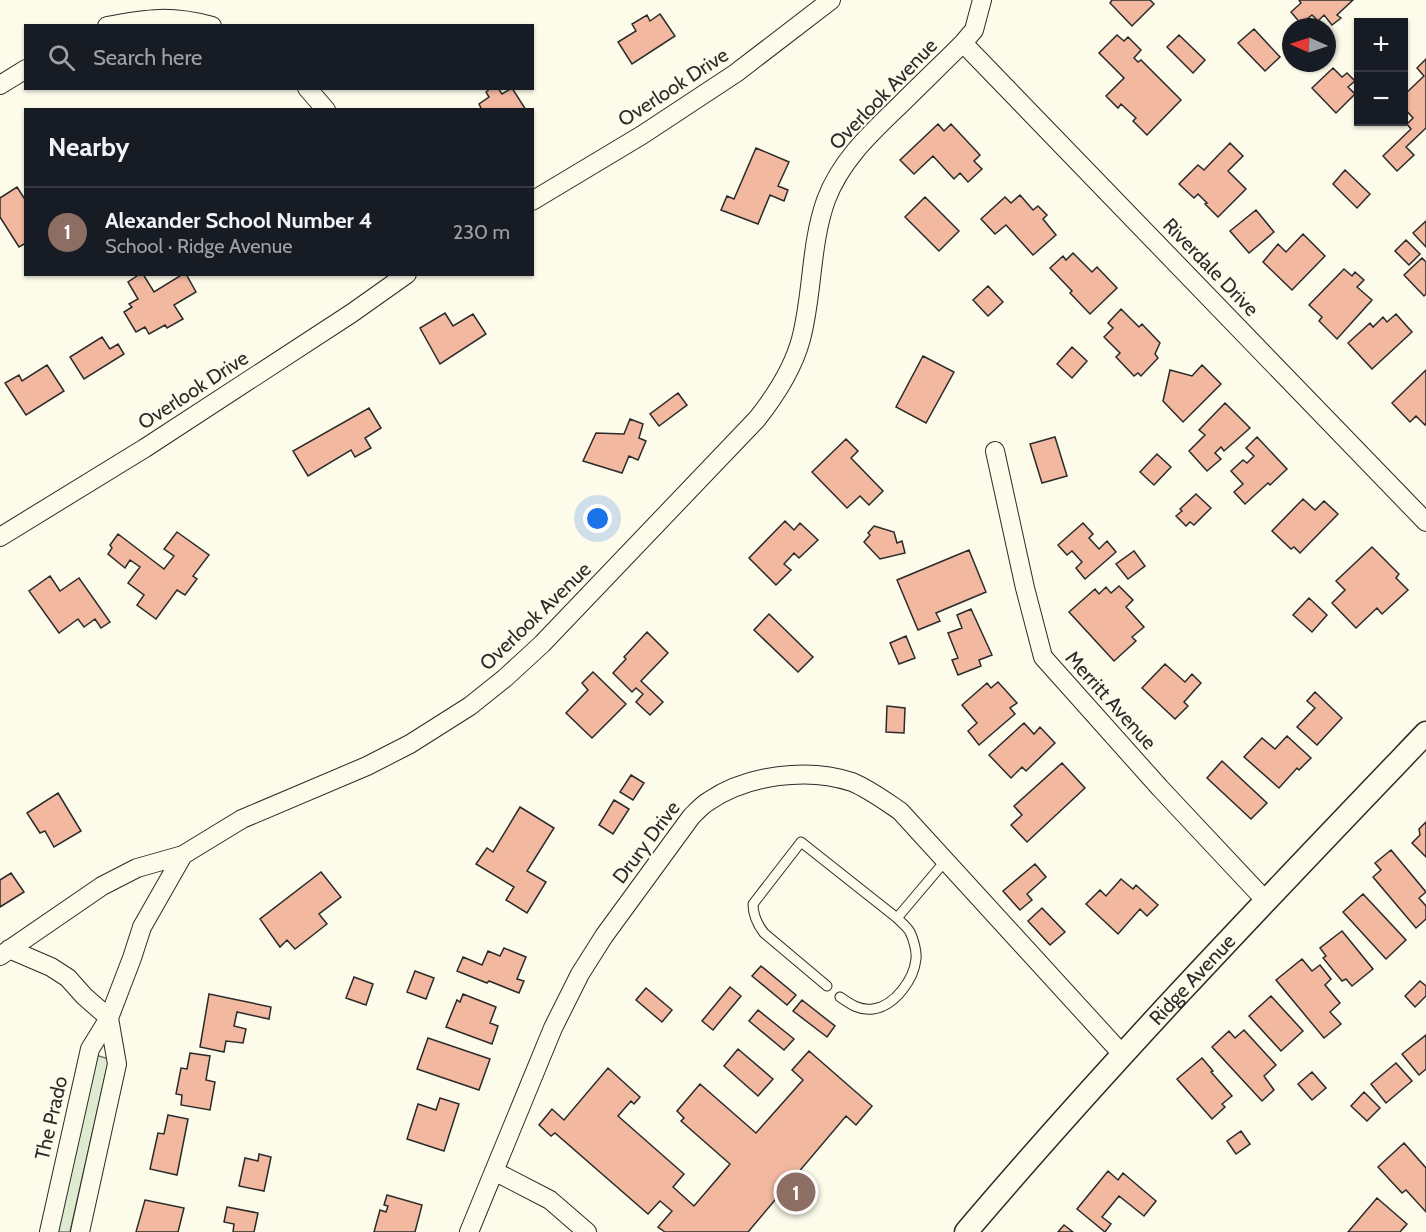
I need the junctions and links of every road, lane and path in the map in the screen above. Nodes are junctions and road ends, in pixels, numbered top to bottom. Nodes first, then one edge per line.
1 (831, 0) edge
2 (982, 0) edge
3 (119, 24) edge
4 (204, 24) edge
5 (963, 44) junction
6 (24, 70) edge
7 (0, 85) edge
8 (309, 90) edge
9 (324, 108) edge
10 (534, 200) edge
11 (401, 276) edge
12 (995, 451) dead end
13 (1426, 522) edge
14 (0, 537) edge
15 (1426, 733) edge
16 (183, 855) junction
17 (946, 860) junction
18 (1266, 901) junction
19 (897, 918) junction
20 (4, 952) edge
21 (827, 986) dead end
22 (840, 997) dead end
23 (109, 1018) junction
24 (1123, 1055) junction
25 (494, 1170) junction
26 (49, 1232) edge
27 (80, 1232) edge
28 (469, 1232) edge
29 (587, 1232) edge
30 (966, 1232) edge

1 - 10 street, Overlook Drive
2 - 5 street, Overlook Avenue
3 - 4 street
5 - 13 street, Riverdale Drive
5 - 16 street, Overlook Avenue
6 - 7 street
8 - 9 street
11 - 14 street, Overlook Drive
12 - 18 street, Merritt Avenue
15 - 18 street, Ridge Avenue
16 - 20 street, Overlook Avenue
16 - 23 street, The Prado
17 - 19 lane
17 - 24 street, Drury Drive
17 - 25 street, Drury Drive
18 - 24 street, Ridge Avenue
19 - 21 lane
19 - 22 lane
20 - 23 street
23 - 26 street, The Prado
23 - 27 street
24 - 30 street, Ridge Avenue
25 - 28 street, Drury Drive
25 - 29 street

